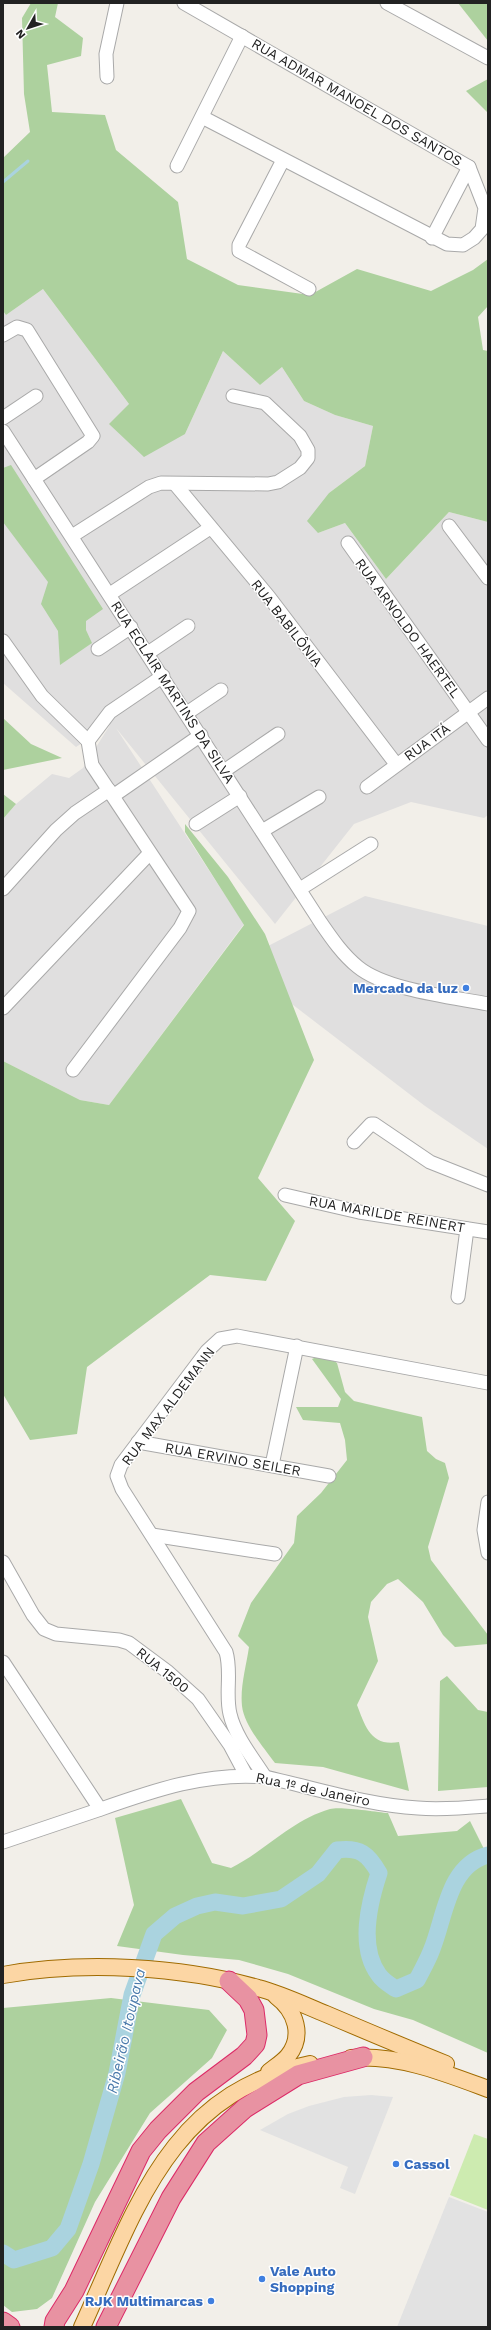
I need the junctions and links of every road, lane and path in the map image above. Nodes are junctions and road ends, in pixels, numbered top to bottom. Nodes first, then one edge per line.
1 (117, 3) edge
2 (184, 3) edge
3 (387, 3) edge
4 (242, 36) junction
5 (488, 58) edge
6 (107, 77) dead end
7 (202, 117) junction
8 (283, 160) junction
9 (177, 166) dead end
10 (468, 167) junction
11 (432, 238) junction
12 (309, 289) dead end
13 (3, 335) edge
14 (36, 396) dead end
15 (233, 396) dead end
16 (3, 418) edge
17 (3, 431) edge
18 (34, 479) junction
19 (175, 484) junction
20 (449, 526) dead end
21 (210, 528) junction
22 (72, 536) junction
23 (348, 543) dead end
24 (488, 578) edge
25 (110, 594) junction
26 (188, 626) dead end
27 (131, 627) junction
28 (3, 640) edge
29 (98, 649) dead end
30 (148, 653) junction
31 (163, 676) junction
32 (221, 690) dead end
33 (488, 698) edge
34 (469, 712) junction
35 (187, 713) junction
36 (278, 734) dead end
37 (201, 735) junction
38 (488, 740) edge
39 (88, 741) junction
40 (396, 764) junction
41 (224, 771) junction
42 (367, 787) dead end
43 (111, 793) junction
44 (240, 796) junction
45 (319, 797) dead end
46 (196, 824) dead end
47 (262, 831) junction
48 (371, 844) dead end
49 (150, 854) junction
50 (3, 889) edge
51 (300, 889) junction
52 (488, 1004) edge
53 (3, 1008) edge
54 (73, 1070) dead end
55 (354, 1142) dead end
56 (488, 1185) edge
57 (285, 1196) dead end
58 (467, 1229) junction
59 (488, 1232) edge
60 (458, 1297) dead end
61 (297, 1346) junction
62 (488, 1383) edge
63 (138, 1442) junction
64 (272, 1465) junction
65 (329, 1476) dead end
66 (488, 1502) edge
67 (152, 1535) junction
68 (488, 1553) edge
69 (275, 1554) dead end
70 (3, 1562) edge
71 (3, 1662) edge
72 (246, 1775) junction
73 (265, 1777) junction
74 (488, 1806) edge
75 (100, 1809) junction
76 (3, 1842) edge
77 (3, 1975) edge
78 (229, 1981) junction
79 (270, 1991) junction
80 (363, 2057) junction
81 (263, 2077) junction
82 (488, 2085) edge
83 (488, 2089) edge
84 (119, 2303) junction
85 (3, 2322) edge
86 (10, 2327) edge
87 (54, 2327) edge
88 (82, 2327) edge
89 (106, 2327) edge
90 (118, 2327) edge

1 - 6 street
2 - 4 street, RUA ADMAR MANOEL DOS SANTOS
3 - 5 street
4 - 7 street
4 - 10 street, RUA ADMAR MANOEL DOS SANTOS
7 - 8 street, RUA ADMAR MANOEL DOS SANTOS
7 - 9 street
8 - 11 street, RUA ADMAR MANOEL DOS SANTOS
8 - 12 street
10 - 11 street
10 - 11 street, RUA ADMAR MANOEL DOS SANTOS
13 - 18 street
14 - 16 street
15 - 19 street
17 - 18 street, RUA ECLAIR MARTINS DA SILVA
18 - 22 street, RUA ECLAIR MARTINS DA SILVA
19 - 21 street, RUA BABILÔNIA
19 - 22 street
20 - 24 street
21 - 25 street
21 - 40 street, RUA BABILÔNIA
22 - 25 street, RUA ECLAIR MARTINS DA SILVA
23 - 34 street, RUA ARNOLDO HAERTEL
25 - 27 street, RUA ECLAIR MARTINS DA SILVA
26 - 30 street
27 - 29 street
27 - 30 street, RUA ECLAIR MARTINS DA SILVA
28 - 39 street
30 - 31 street, RUA ECLAIR MARTINS DA SILVA
31 - 35 street, RUA ECLAIR MARTINS DA SILVA
31 - 39 street
32 - 35 street
33 - 34 street, RUA ITÁ
34 - 38 street, RUA ARNOLDO HAERTEL
34 - 40 street, RUA ITÁ
35 - 37 street, RUA ECLAIR MARTINS DA SILVA
36 - 41 street
37 - 41 street, RUA ECLAIR MARTINS DA SILVA
37 - 43 street
39 - 43 street
40 - 42 street, RUA ITÁ
41 - 44 street, RUA ECLAIR MARTINS DA SILVA
43 - 49 street
43 - 50 street
44 - 46 street
44 - 47 street, RUA ECLAIR MARTINS DA SILVA
45 - 47 street
47 - 51 street, RUA ECLAIR MARTINS DA SILVA
48 - 51 street
49 - 53 street
49 - 54 street
51 - 52 street, RUA ECLAIR MARTINS DA SILVA
55 - 56 street
57 - 58 street, RUA MARILDE REINERT
58 - 59 street, RUA MARILDE REINERT
58 - 60 street
61 - 62 street, RUA MAX ALDEMANN
61 - 63 street, RUA MAX ALDEMANN
61 - 64 street
63 - 64 street, RUA ERVINO SEILER
63 - 67 street, RUA MAX ALDEMANN
64 - 65 street, RUA ERVINO SEILER
66 - 68 street
67 - 69 street
67 - 73 street, RUA MAX ALDEMANN
70 - 72 street, RUA 1500
71 - 75 street
72 - 73 street, Rua 1º de Janeiro
72 - 75 street, Rua 1º de Janeiro
73 - 74 street, Rua 1º de Janeiro
75 - 76 street, Rua 1º de Janeiro
77 - 78 main road
78 - 79 main road
78 - 87 highway
79 - 81 main road
79 - 82 main road
80 - 81 main road
80 - 83 main road
80 - 84 highway
81 - 88 main road
84 - 89 highway
84 - 90 street
85 - 86 highway

